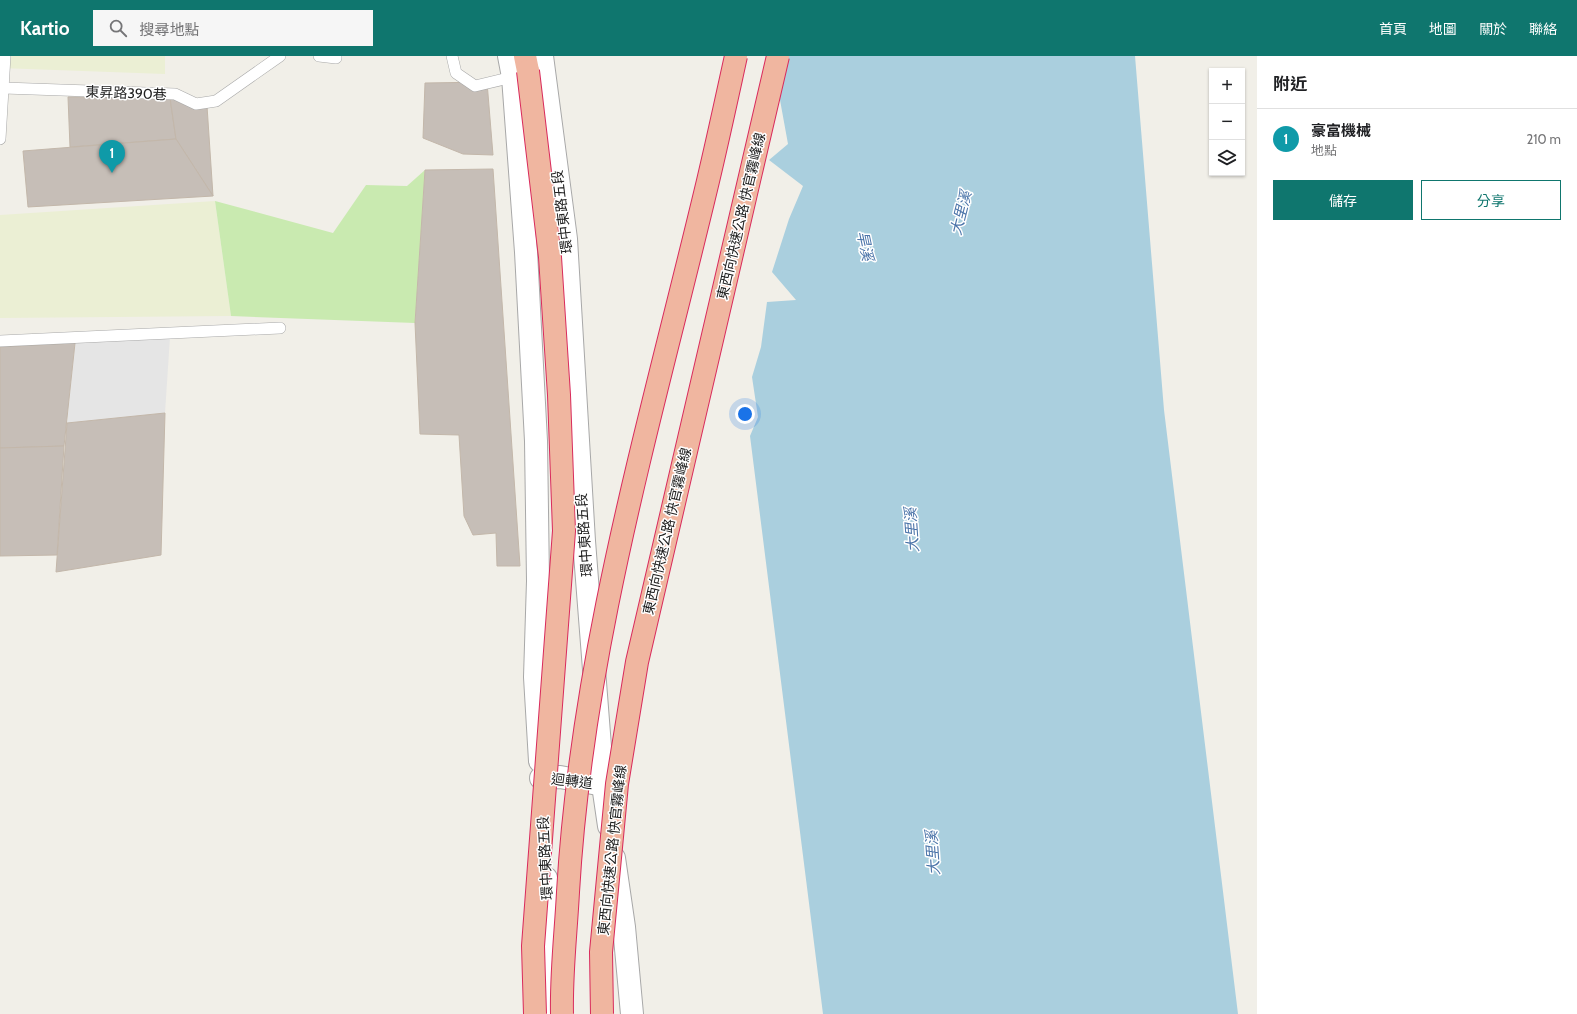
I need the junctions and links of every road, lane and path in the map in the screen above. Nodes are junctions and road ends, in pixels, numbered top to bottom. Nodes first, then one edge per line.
1 (5, 56) edge
2 (280, 56) edge
3 (319, 56) edge
4 (336, 56) edge
5 (452, 56) edge
6 (509, 56) edge
7 (736, 56) edge
8 (778, 56) edge
9 (527, 65) edge
10 (4, 88) junction
11 (0, 139) edge
12 (280, 328) dead end
13 (0, 341) edge
14 (541, 778) junction
15 (603, 785) junction
16 (535, 1014) edge
17 (552, 1014) edge
18 (562, 1014) edge
19 (602, 1014) edge
20 (632, 1014) edge

1 - 10 lane
2 - 10 lane, 東昇路390巷
3 - 4 lane
5 - 9 lane
6 - 9 street, 環中東路五段
7 - 18 highway, bridge
8 - 19 highway, 東西向快速公路 快官霧峰線, bridge
9 - 14 street, 環中東路五段
9 - 15 street, 環中東路五段
9 - 16 highway, bridge
10 - 11 lane
12 - 13 lane
14 - 15 street, 迴轉道
14 - 17 street, 環中東路五段
15 - 20 street, 環中東路五段

